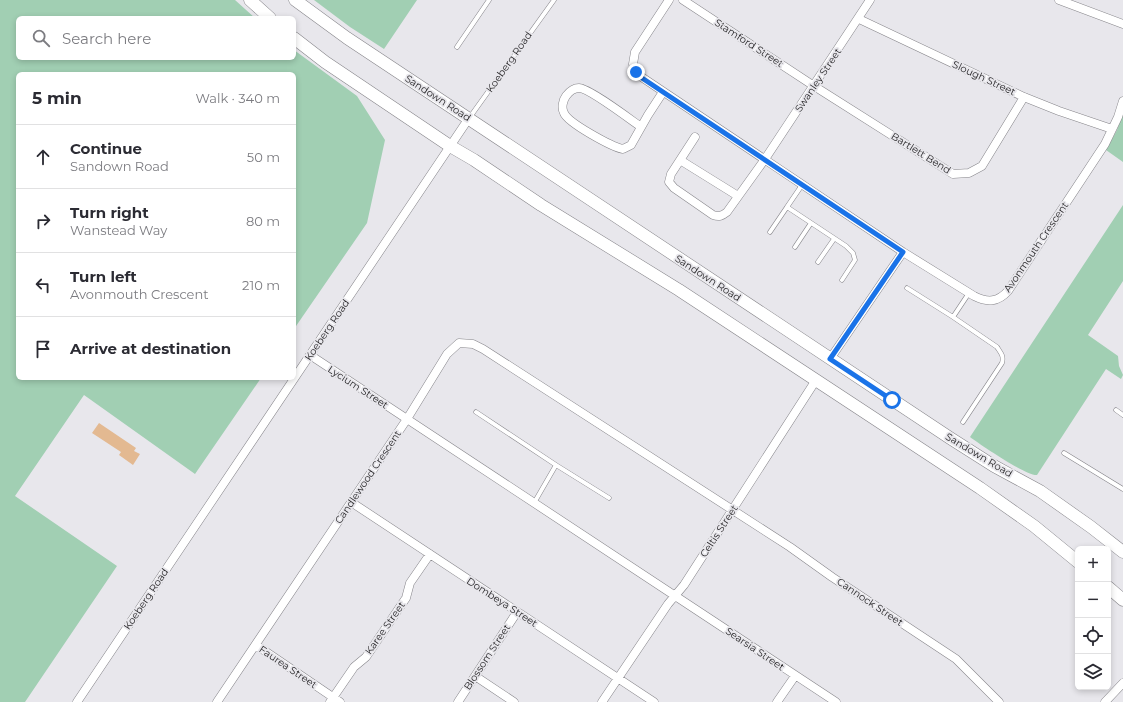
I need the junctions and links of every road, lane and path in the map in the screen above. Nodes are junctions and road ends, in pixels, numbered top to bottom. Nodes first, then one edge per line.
1 (250, 0) edge
2 (295, 0) edge
3 (489, 0) edge
4 (554, 0) edge
5 (669, 0) edge
6 (683, 0) edge
7 (870, 0) edge
8 (1059, 0) edge
9 (268, 16) edge
10 (859, 19) junction
11 (1123, 24) edge
12 (296, 40) edge
13 (457, 47) dead end
14 (814, 86) junction
15 (663, 92) junction
16 (1024, 97) junction
17 (1123, 101) edge
18 (469, 118) junction
19 (641, 127) junction
20 (1112, 129) junction
21 (695, 137) dead end
22 (450, 146) junction
23 (765, 159) junction
24 (680, 160) junction
25 (802, 185) junction
26 (738, 196) junction
27 (787, 207) junction
28 (811, 223) junction
29 (770, 232) dead end
30 (834, 238) junction
31 (795, 247) dead end
32 (903, 252) junction
33 (818, 262) dead end
34 (842, 280) dead end
35 (907, 288) dead end
36 (970, 293) junction
37 (953, 318) junction
38 (310, 355) junction
39 (830, 359) junction
40 (296, 376) edge
41 (293, 380) edge
42 (816, 380) junction
43 (1116, 410) dead end
44 (476, 412) dead end
45 (1123, 415) edge
46 (406, 419) junction
47 (963, 422) dead end
48 (1064, 453) dead end
49 (556, 465) junction
50 (1123, 489) edge
51 (609, 498) dead end
52 (351, 502) junction
53 (534, 503) junction
54 (733, 510) junction
55 (1123, 552) edge
56 (430, 554) junction
57 (1075, 560) edge
58 (1111, 590) edge
59 (675, 596) junction
60 (1123, 600) edge
61 (517, 612) junction
62 (256, 645) junction
63 (475, 676) junction
64 (795, 676) junction
65 (618, 678) junction
66 (1123, 683) edge
67 (334, 700) edge
68 (76, 702) edge
69 (217, 702) edge
70 (458, 702) edge
71 (514, 702) edge
72 (602, 702) edge
73 (654, 702) edge
74 (778, 702) edge
75 (836, 702) edge
76 (999, 702) edge
77 (1105, 702) edge

1 - 9 main road
2 - 18 main road, Sandown Road
3 - 13 lane
4 - 18 lane, Koeberg Road
5 - 15 street, Avonmouth Crescent
6 - 14 street, Stamford Street
7 - 10 street, Swanley Street
8 - 11 street
10 - 14 street, Swanley Street
10 - 16 street, Slough Street
12 - 22 main road
14 - 16 street, Bartlett Bend
14 - 23 street, Swanley Street
15 - 19 street
15 - 23 street, Avonmouth Crescent
16 - 20 street, Slough Street
17 - 20 street, Avonmouth Crescent
18 - 22 street, Koeberg Road
18 - 39 main road, Sandown Road
19 - 19 street
20 - 36 street, Avonmouth Crescent
21 - 24 street
22 - 38 street, Koeberg Road
22 - 42 main road
23 - 25 street, Avonmouth Crescent
23 - 26 street, Swanley Street
24 - 26 street
24 - 26 street, Swanley Street
25 - 27 lane
25 - 32 street, Avonmouth Crescent
27 - 28 lane
27 - 29 lane
28 - 30 lane
28 - 31 lane
30 - 33 lane
30 - 34 lane
32 - 36 street, Avonmouth Crescent
32 - 39 street
35 - 37 lane
36 - 37 lane
37 - 47 lane
38 - 40 street, Koeberg Road
38 - 46 street, Lycium Street
39 - 55 main road, Sandown Road
41 - 68 street, Koeberg Road
42 - 54 street, Celtis Street
42 - 57 main road
43 - 45 lane
44 - 49 lane
46 - 52 street, Candlewood Crescent
46 - 53 street, Candlewood Crescent
46 - 54 street, Cannock Street
48 - 50 lane
49 - 51 lane
49 - 53 lane
52 - 56 street, Dombeya Street
52 - 62 street, Candlewood Crescent
53 - 59 street, Candlewood Crescent
54 - 59 street, Celtis Street
54 - 76 street, Cannock Street
56 - 61 street, Dombeya Street
56 - 67 street, Karee Street
58 - 60 main road
59 - 64 street, Searsia Street
59 - 65 street, Celtis Street
61 - 63 street, Blossom Street
61 - 65 street, Dombeya Street
62 - 67 street, Faurea Street
62 - 69 street, Candlewood Crescent
63 - 70 street, Blossom Street
63 - 71 street
64 - 74 street
64 - 75 street, Searsia Street
65 - 72 street, Celtis Street
65 - 73 street, Dombeya Street
66 - 77 street

